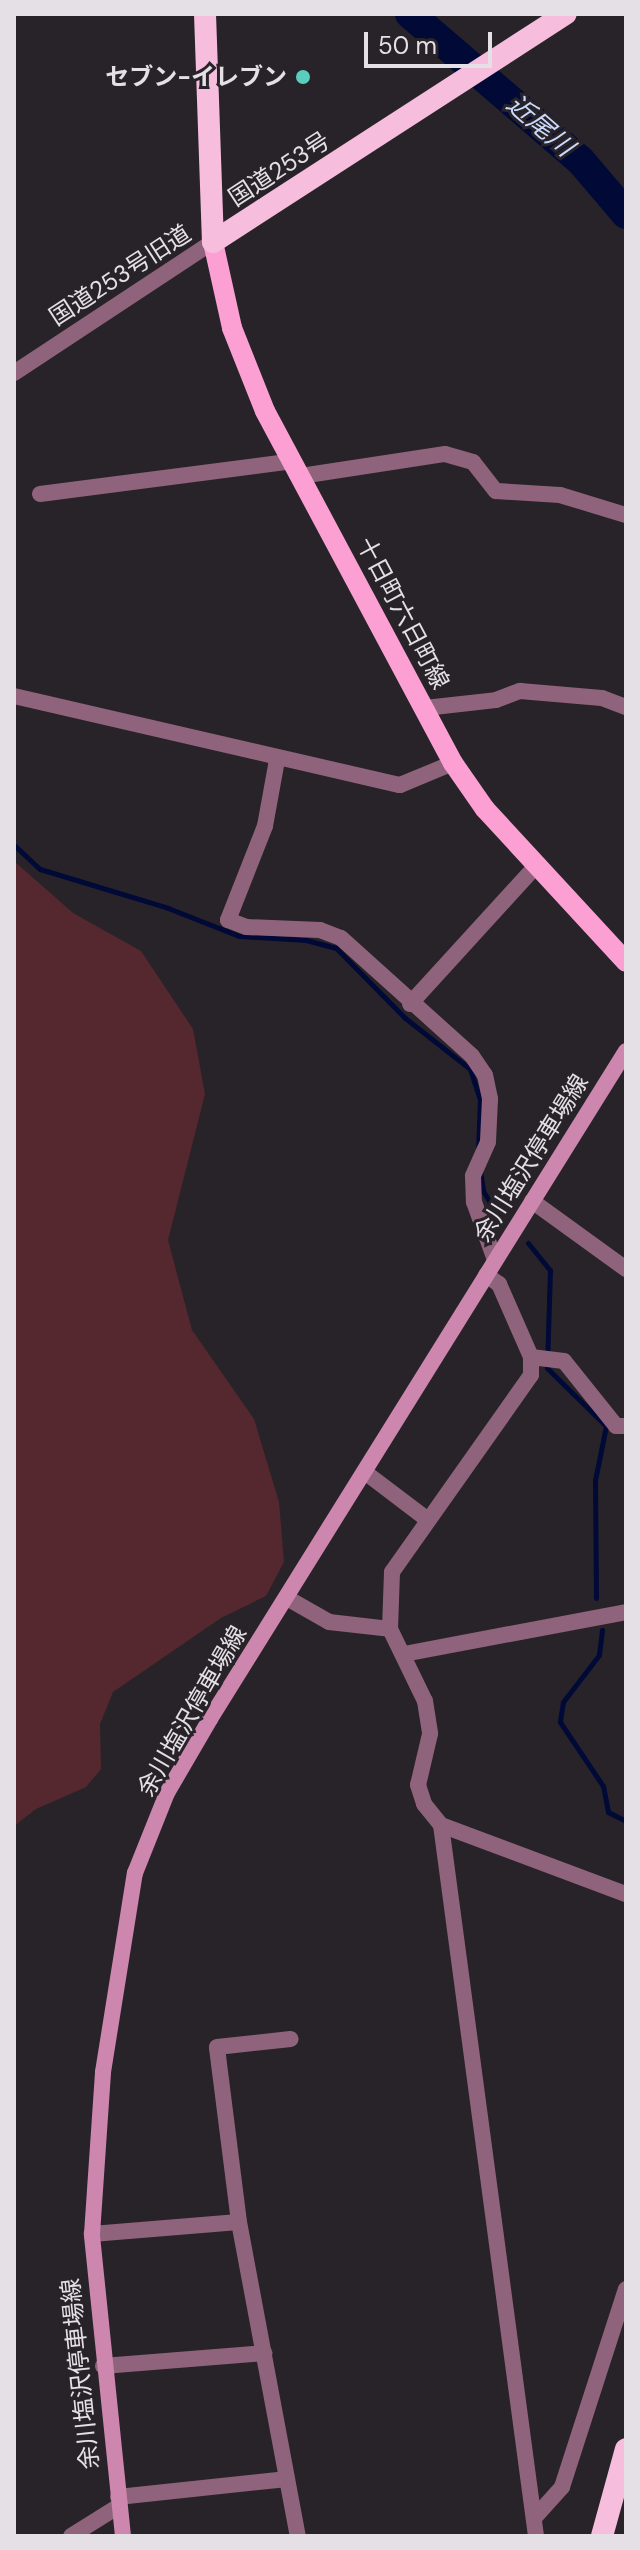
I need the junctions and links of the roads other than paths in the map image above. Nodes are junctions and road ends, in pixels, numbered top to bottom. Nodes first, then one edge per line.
1 (205, 14) edge
2 (566, 14) edge
3 (213, 242) junction
4 (14, 373) edge
5 (297, 468) junction
6 (40, 494) dead end
7 (626, 515) edge
8 (14, 696) edge
9 (626, 707) edge
10 (425, 708) junction
11 (277, 760) junction
12 (453, 763) junction
13 (538, 864) junction
14 (626, 962) edge
15 (410, 1004) junction
16 (626, 1051) edge
17 (532, 1201) junction
18 (495, 1260) junction
19 (626, 1269) edge
20 (486, 1275) junction
21 (531, 1357) junction
22 (626, 1426) edge
23 (366, 1473) junction
24 (428, 1520) junction
25 (287, 1598) junction
26 (626, 1612) edge
27 (390, 1629) junction
28 (404, 1654) junction
29 (441, 1825) junction
30 (626, 1894) edge
31 (291, 2039) dead end
32 (239, 2222) junction
33 (92, 2234) junction
34 (626, 2289) edge
35 (264, 2353) junction
36 (103, 2366) junction
37 (626, 2449) edge
38 (287, 2479) junction
39 (118, 2502) junction
40 (536, 2516) junction
41 (71, 2536) edge
42 (123, 2536) edge
43 (298, 2536) edge
44 (536, 2536) edge
45 (602, 2536) edge

1 - 3 highway, 国道253号
2 - 3 highway, 国道253号
3 - 4 street, 国道253号旧道
3 - 5 main road, 十日町六日町線
5 - 6 street
5 - 7 street
5 - 10 main road, 十日町六日町線
8 - 11 street
9 - 10 street
10 - 12 main road, 十日町六日町線
11 - 12 street
11 - 15 street
12 - 13 main road, 十日町六日町線
13 - 14 main road, 十日町六日町線
13 - 15 street
15 - 18 street
16 - 17 main road, 余川塩沢停車場線
17 - 18 main road, 余川塩沢停車場線
17 - 19 street
18 - 20 main road, 余川塩沢停車場線
20 - 21 street
20 - 23 main road, 余川塩沢停車場線
21 - 22 street
21 - 24 street
23 - 24 street
23 - 25 main road, 余川塩沢停車場線
24 - 27 street
25 - 27 street
25 - 33 main road, 余川塩沢停車場線
26 - 28 street
27 - 28 street
28 - 29 street
29 - 30 street
29 - 40 street
31 - 32 street
32 - 33 street
32 - 35 street
33 - 36 main road, 余川塩沢停車場線
34 - 40 street
35 - 36 street
35 - 38 street
36 - 39 main road, 余川塩沢停車場線
37 - 45 highway
38 - 39 street
38 - 43 street
39 - 41 street
39 - 42 main road, 余川塩沢停車場線
40 - 44 street

